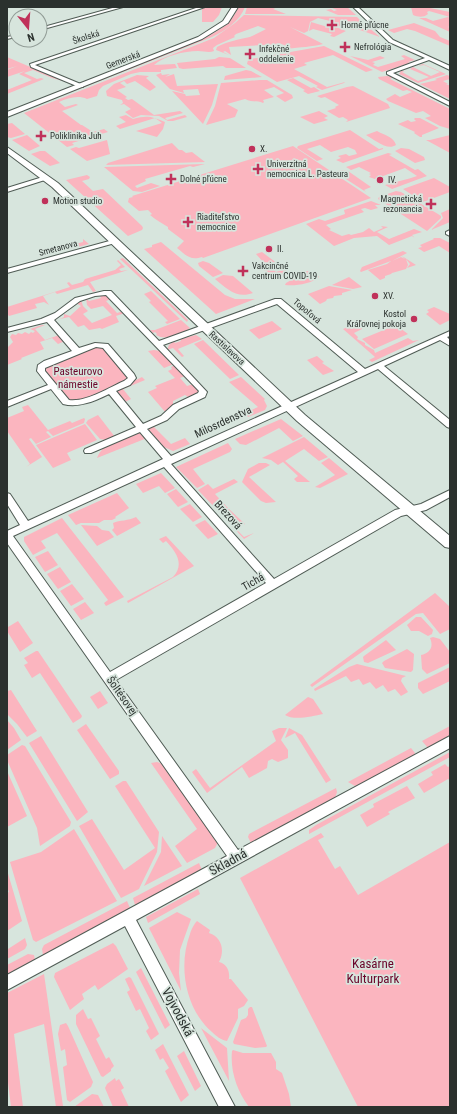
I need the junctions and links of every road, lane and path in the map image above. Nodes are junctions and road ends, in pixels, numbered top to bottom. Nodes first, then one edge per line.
1 (121, 7) edge
2 (203, 7) edge
3 (235, 7) edge
4 (355, 7) edge
5 (222, 15) dead end
6 (48, 27) edge
7 (428, 59) junction
8 (450, 68) edge
9 (79, 85) junction
10 (450, 104) edge
11 (7, 110) edge
12 (7, 115) edge
13 (7, 149) edge
14 (46, 178) junction
15 (7, 190) edge
16 (114, 242) junction
17 (7, 271) edge
18 (49, 319) junction
19 (205, 328) junction
20 (7, 330) edge
21 (450, 333) edge
22 (441, 337) junction
23 (158, 344) junction
24 (450, 344) edge
25 (77, 351) junction
26 (378, 365) junction
27 (364, 372) junction
28 (52, 386) junction
29 (110, 390) junction
30 (7, 404) edge
31 (288, 406) junction
32 (450, 425) edge
33 (142, 427) junction
34 (88, 451) dead end
35 (167, 461) junction
36 (450, 493) edge
37 (7, 496) edge
38 (410, 510) junction
39 (26, 526) junction
40 (7, 535) edge
41 (450, 543) edge
42 (273, 584) junction
43 (109, 678) junction
44 (450, 742) edge
45 (236, 858) junction
46 (128, 918) junction
47 (7, 983) edge
48 (227, 1107) edge

1 - 6 street
2 - 9 street, Školská
3 - 9 street, Gemerská
4 - 7 street
5 - 9 street, Gemerská
7 - 8 street
7 - 10 street
9 - 11 street, Gemerská
9 - 12 street, Gemerská
13 - 14 street, Rastislavova
14 - 15 street
14 - 16 street, Rastislavova
16 - 17 street, Smetanova
16 - 19 street, Rastislavova
18 - 20 street
18 - 23 street
18 - 25 street
19 - 23 street
19 - 27 street, Topoľová
19 - 31 street, Rastislavova
21 - 22 street, Milosrdenstva
22 - 24 street
22 - 26 street, Milosrdenstva
23 - 33 street
25 - 28 street
25 - 29 street
26 - 27 street, Milosrdenstva
26 - 32 street
27 - 31 street, Milosrdenstva
28 - 29 street
28 - 30 street
29 - 33 street
31 - 35 street, Milosrdenstva
31 - 38 street, Rastislavova
33 - 34 street
33 - 35 street
35 - 39 street, Milosrdenstva
35 - 42 street, Brezová
36 - 38 street, Tichá
37 - 39 street
38 - 41 street, Rastislavova
38 - 42 street, Tichá
39 - 40 street, Milosrdenstva
40 - 43 street, Šoltésovej
42 - 43 street, Tichá
43 - 45 street, Šoltésovej
44 - 45 street, Skladná
45 - 46 street, Skladná
46 - 47 street, Skladná
46 - 48 street, Vojvodská

